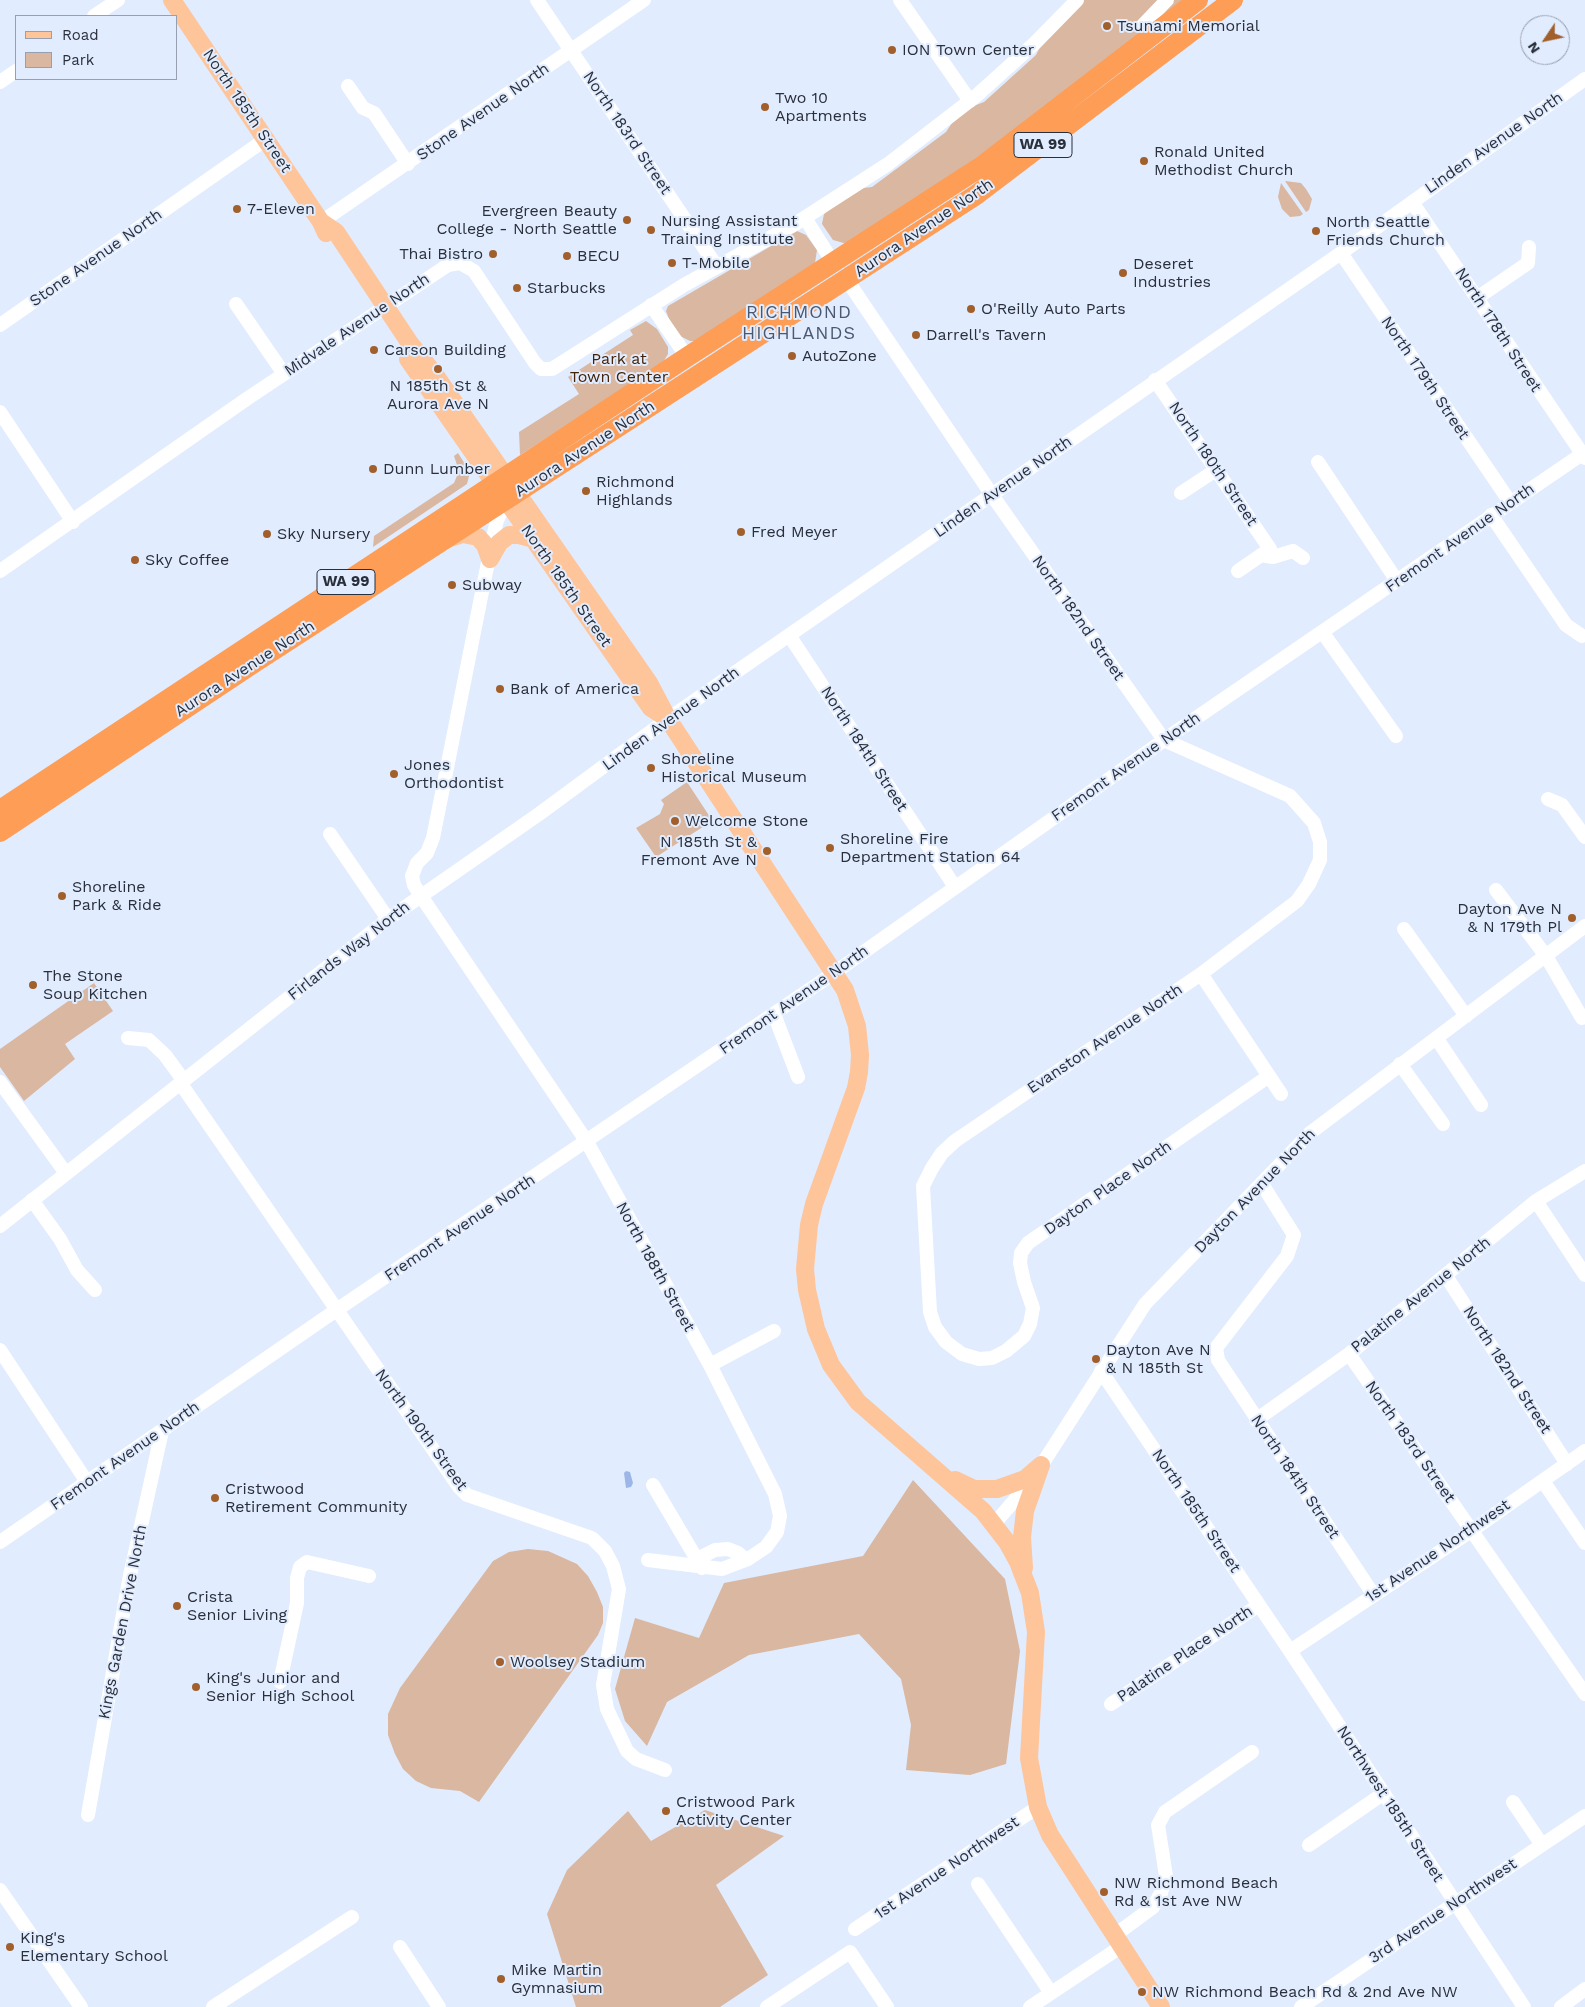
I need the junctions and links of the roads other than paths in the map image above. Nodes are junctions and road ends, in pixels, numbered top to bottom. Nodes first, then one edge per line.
1 (118, 0) edge
2 (172, 0) edge
3 (537, 0) edge
4 (644, 0) edge
5 (900, 0) edge
6 (1077, 0) edge
7 (1167, 0) edge
8 (1199, 0) edge
9 (1233, 0) edge
10 (96, 15) edge
11 (1200, 25) junction
12 (1142, 26) dead end
13 (572, 51) junction
14 (15, 72) edge
15 (1585, 80) edge
16 (0, 82) edge
17 (348, 86) dead end
18 (970, 101) junction
19 (266, 139) junction
20 (1009, 146) junction
21 (408, 164) junction
22 (1003, 176) junction
23 (1412, 202) junction
24 (805, 218) junction
25 (322, 222) junction
26 (859, 247) junction
27 (1529, 247) dead end
28 (1341, 253) junction
29 (834, 264) junction
30 (717, 267) junction
31 (847, 280) junction
32 (1477, 298) junction
33 (814, 300) junction
34 (236, 304) dead end
35 (651, 305) junction
36 (381, 308) junction
37 (0, 325) edge
38 (724, 334) junction
39 (687, 357) junction
40 (723, 360) junction
41 (284, 374) junction
42 (1156, 380) junction
43 (0, 412) edge
44 (1584, 454) edge
45 (1318, 462) dead end
46 (1216, 470) junction
47 (506, 488) junction
48 (1181, 493) dead end
49 (992, 495) junction
50 (1510, 502) junction
51 (1491, 515) junction
52 (73, 522) junction
53 (446, 539) junction
54 (534, 539) junction
55 (1266, 552) junction
56 (490, 558) junction
57 (1303, 558) dead end
58 (0, 571) edge
59 (1238, 571) dead end
60 (1398, 581) junction
61 (318, 600) junction
62 (317, 623) junction
63 (1323, 633) junction
64 (789, 636) junction
65 (1582, 636) dead end
66 (162, 703) junction
67 (668, 719) junction
68 (134, 722) junction
69 (155, 728) junction
70 (1396, 736) dead end
71 (1164, 740) junction
72 (131, 744) junction
73 (1548, 799) dead end
74 (0, 810) edge
75 (0, 832) edge
76 (330, 834) dead end
77 (1585, 837) edge
78 (955, 887) junction
79 (1496, 890) dead end
80 (421, 896) junction
81 (388, 919) junction
82 (1585, 926) edge
83 (1404, 929) dead end
84 (1546, 956) junction
85 (834, 973) junction
86 (1200, 974) junction
87 (774, 1014) junction
88 (1466, 1016) junction
89 (1582, 1018) dead end
90 (128, 1038) dead end
91 (1437, 1039) junction
92 (1400, 1064) junction
93 (1269, 1076) junction
94 (798, 1077) dead end
95 (0, 1082) edge
96 (182, 1082) junction
97 (1281, 1094) dead end
98 (1481, 1105) dead end
99 (1443, 1124) dead end
100 (587, 1142) junction
101 (1585, 1171) edge
102 (65, 1172) junction
103 (1262, 1184) junction
104 (32, 1200) junction
105 (1536, 1201) junction
106 (0, 1226) edge
107 (1446, 1276) junction
108 (1585, 1276) edge
109 (95, 1290) dead end
110 (335, 1311) junction
111 (774, 1331) dead end
112 (1024, 1336) joint
113 (0, 1350) edge
114 (1349, 1354) junction
115 (710, 1366) junction
116 (1101, 1371) junction
117 (1256, 1420) junction
118 (162, 1430) junction
119 (1585, 1451) edge
120 (1568, 1464) junction
121 (1041, 1465) junction
122 (943, 1475) junction
123 (1543, 1481) junction
124 (87, 1482) junction
125 (653, 1485) dead end
126 (994, 1524) junction
127 (1471, 1531) junction
128 (0, 1542) edge
129 (1585, 1543) edge
130 (648, 1560) dead end
131 (746, 1560) junction
132 (700, 1564) junction
133 (369, 1576) dead end
134 (1025, 1579) junction
135 (1372, 1594) junction
136 (1259, 1605) junction
137 (1290, 1651) junction
138 (280, 1682) dead end
139 (1585, 1694) edge
140 (1111, 1704) dead end
141 (1252, 1752) dead end
142 (665, 1770) dead end
143 (1384, 1793) junction
144 (1512, 1802) dead end
145 (1038, 1807) junction
146 (88, 1815) dead end
147 (1585, 1816) edge
148 (1309, 1845) dead end
149 (1542, 1845) junction
150 (978, 1884) dead end
151 (0, 1890) edge
152 (1455, 1904) junction
153 (352, 1917) dead end
154 (855, 1930) dead end
155 (1118, 1941) junction
156 (400, 1947) dead end
157 (1585, 1990) edge
158 (1051, 1994) junction
159 (81, 2007) edge
160 (213, 2007) edge
161 (440, 2007) edge
162 (767, 2007) edge
163 (887, 2007) edge
164 (1030, 2007) edge
165 (1161, 2007) edge
166 (1300, 2007) edge
167 (1524, 2007) edge
168 (1561, 2007) edge

1 - 10 street
2 - 19 main road, North 185th Street
3 - 13 street, North 183rd Street
4 - 13 street, Stone Avenue North
5 - 18 street
6 - 18 street, Midvale Avenue North
7 - 12 street
8 - 11 main road
8 - 20 highway, Aurora Avenue North / WA 99
9 - 11 highway, Aurora Avenue North / WA 99
11 - 22 highway, Aurora Avenue North / WA 99
13 - 21 street, Stone Avenue North
13 - 30 street, North 183rd Street
14 - 16 street
15 - 23 street, Linden Avenue North
17 - 21 street
18 - 24 street, Midvale Avenue North
19 - 25 main road, North 185th Street
19 - 37 street, Stone Avenue North
20 - 22 main road
20 - 26 highway, Aurora Avenue North / WA 99
21 - 25 street, Stone Avenue North
22 - 31 highway, Aurora Avenue North / WA 99
23 - 28 street, Linden Avenue North
23 - 32 street, North 178th Street
24 - 29 street
24 - 30 street, Midvale Avenue North
25 - 36 main road, North 185th Street
26 - 29 highway, Aurora Avenue North / WA 99
26 - 31 main road
27 - 32 street
28 - 42 street, Linden Avenue North
28 - 50 street, North 179th Street
29 - 33 main road
29 - 38 highway, Aurora Avenue North / WA 99
30 - 35 street, Midvale Avenue North
31 - 33 highway, Aurora Avenue North / WA 99
31 - 49 street, North 182nd Street
32 - 44 street, North 178th Street
33 - 40 highway, Aurora Avenue North / WA 99
34 - 41 street
35 - 36 street, Midvale Avenue North
35 - 39 street
36 - 41 street, Midvale Avenue North
36 - 47 main road, North 185th Street
38 - 39 highway, Aurora Avenue North / WA 99
38 - 40 main road
39 - 47 highway, Aurora Avenue North / WA 99
40 - 47 highway, Aurora Avenue North / WA 99
41 - 52 street, Midvale Avenue North
42 - 46 street, North 180th Street
42 - 49 street, Linden Avenue North
43 - 52 street
44 - 50 street, Fremont Avenue North
45 - 60 street
46 - 48 street
46 - 55 street, North 180th Street
47 - 53 highway, Aurora Avenue North / WA 99
47 - 54 main road, North 185th Street
47 - 56 street, Firlands Way North
47 - 61 highway, Aurora Avenue North / WA 99
47 - 67 main road, North 185th Street
49 - 64 street, Linden Avenue North
49 - 71 street, North 182nd Street
50 - 51 street, Fremont Avenue North
51 - 60 street, Fremont Avenue North
51 - 65 street
52 - 58 street, Midvale Avenue North
53 - 56 main road
53 - 62 highway, Aurora Avenue North / WA 99
54 - 56 main road
54 - 67 main road, North 185th Street
55 - 57 street
55 - 59 street
56 - 80 street, Firlands Way North
60 - 63 street, Fremont Avenue North
61 - 62 main road
61 - 66 highway, Aurora Avenue North / WA 99
62 - 69 highway, Aurora Avenue North / WA 99
63 - 70 street
63 - 71 street, Fremont Avenue North
64 - 67 street, Linden Avenue North
64 - 78 street, North 184th Street
66 - 68 highway, Aurora Avenue North / WA 99
66 - 69 main road
67 - 80 street, Linden Avenue North
67 - 85 main road, North 185th Street
68 - 72 main road
68 - 74 highway, Aurora Avenue North / WA 99
69 - 72 highway, Aurora Avenue North / WA 99
71 - 78 street, Fremont Avenue North
71 - 86 street, Evanston Avenue North
72 - 75 highway, Aurora Avenue North / WA 99
73 - 77 street
76 - 81 street
78 - 85 street, Fremont Avenue North
79 - 84 street
80 - 81 street, Firlands Way North
80 - 100 street, North 188th Street
81 - 96 street, Firlands Way North
82 - 84 street, Dayton Avenue North
83 - 88 street
84 - 88 street, Dayton Avenue North
84 - 89 street
85 - 87 street, Fremont Avenue North
85 - 122 main road, North 185th Street
86 - 93 street
86 - 112 street, Evanston Avenue North
87 - 94 street
87 - 100 street, Fremont Avenue North
88 - 91 street, Dayton Avenue North
90 - 96 street, North 190th Street
91 - 92 street, Dayton Avenue North
91 - 98 street
92 - 99 street
92 - 103 street, Dayton Avenue North
93 - 97 street
93 - 112 street, Dayton Place North
95 - 102 street
96 - 102 street, Firlands Way North
96 - 110 street, North 190th Street
100 - 110 street, Fremont Avenue North
100 - 115 street, North 188th Street
101 - 105 street, Palatine Avenue North
102 - 104 street, Firlands Way North
103 - 116 street, Dayton Avenue North
103 - 117 street, North 184th Street
104 - 106 street, Firlands Way North
104 - 109 street
105 - 107 street, Palatine Avenue North
105 - 108 street
107 - 114 street, Palatine Avenue North
107 - 120 street, North 182nd Street
110 - 118 street, Fremont Avenue North
110 - 142 street, North 190th Street
111 - 115 street
113 - 124 street
114 - 117 street, Palatine Avenue North
114 - 127 street, North 183rd Street
115 - 131 street, North 188th Street
116 - 121 street, Dayton Avenue North
116 - 136 street, North 185th Street
117 - 135 street, North 184th Street
118 - 124 street, Fremont Avenue North
118 - 146 street, Kings Garden Drive North
119 - 120 street, 1st Avenue Northwest
120 - 123 street, 1st Avenue Northwest
121 - 122 main road
121 - 126 street, Dayton Avenue North
121 - 134 main road
122 - 126 main road
123 - 127 street, 1st Avenue Northwest
123 - 129 street
124 - 128 street, Fremont Avenue North
125 - 132 street
126 - 134 main road
127 - 135 street, 1st Avenue Northwest
127 - 139 street, North 183rd Street
130 - 132 street, North 188th Street
131 - 132 street, North 188th Street
131 - 132 street
133 - 138 street
134 - 145 main road
135 - 137 street, 1st Avenue Northwest
136 - 137 street, North 185th Street
136 - 140 street, Palatine Place North
137 - 143 street, Northwest 185th Street
141 - 155 street
143 - 148 street
143 - 152 street, Northwest 185th Street
144 - 149 street
145 - 154 street, 1st Avenue Northwest
145 - 155 main road
147 - 149 street, 3rd Avenue Northwest
149 - 152 street, 3rd Avenue Northwest
150 - 158 street
151 - 159 street
152 - 166 street, 3rd Avenue Northwest
152 - 167 street, Northwest 185th Street
153 - 160 street
155 - 158 street
155 - 165 main road
156 - 161 street
157 - 168 street
158 - 164 street
162 - 163 street

